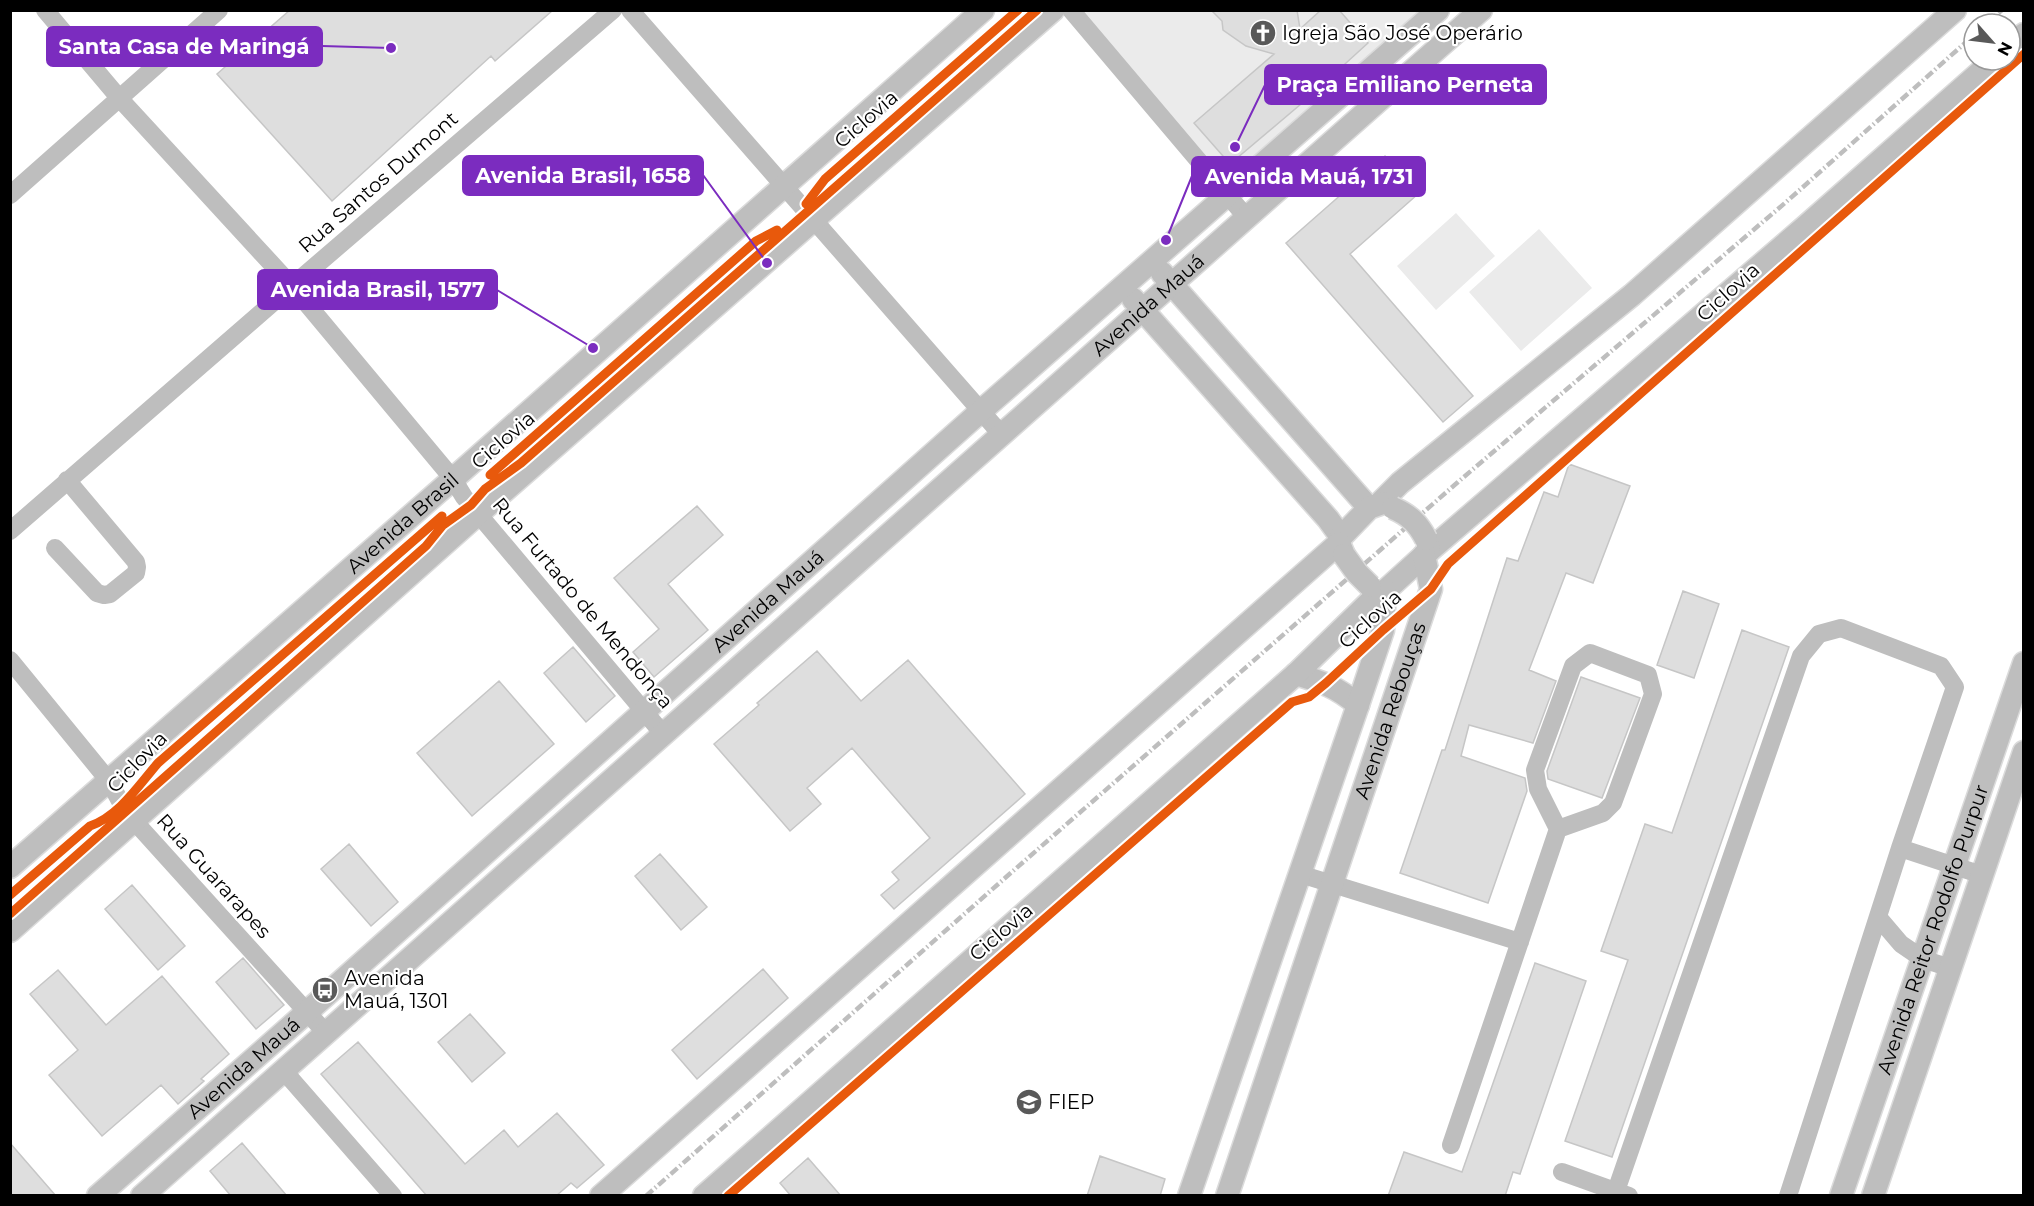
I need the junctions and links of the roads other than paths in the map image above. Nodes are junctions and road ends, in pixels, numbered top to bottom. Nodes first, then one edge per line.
1 (45, 10) edge
2 (219, 10) edge
3 (613, 10) edge
4 (630, 10) edge
5 (983, 10) edge
6 (1053, 10) edge
7 (1071, 10) edge
8 (1438, 10) edge
9 (1481, 10) edge
10 (1955, 10) edge
11 (1980, 72) edge
12 (120, 99) junction
13 (785, 187) junction
14 (10, 195) edge
15 (1227, 195) junction
16 (1247, 218) junction
17 (814, 221) junction
18 (1151, 261) junction
19 (1171, 284) junction
20 (292, 286) junction
21 (1122, 287) junction
22 (1142, 310) junction
23 (1270, 396) junction
24 (981, 411) junction
25 (1242, 422) junction
26 (1001, 434) junction
27 (453, 479) junction
28 (67, 480) junction
29 (1381, 506) junction
30 (478, 514) junction
31 (10, 531) edge
32 (1341, 545) junction
33 (55, 548) dead end
34 (1426, 548) junction
35 (1378, 590) junction
36 (10, 660) edge
37 (1296, 674) junction
38 (2021, 677) edge
39 (1358, 705) junction
40 (643, 711) junction
41 (664, 735) junction
42 (2024, 752) edge
43 (109, 781) junction
44 (134, 821) junction
45 (1558, 829) junction
46 (1900, 848) junction
47 (1955, 866) junction
48 (10, 867) edge
49 (1300, 874) junction
50 (1982, 875) junction
51 (1331, 885) junction
52 (1878, 917) junction
53 (10, 931) edge
54 (1520, 942) junction
55 (1923, 959) junction
56 (1950, 968) junction
57 (307, 1012) junction
58 (325, 1032) junction
59 (283, 1070) junction
60 (1221, 1100) junction
61 (1874, 1102) junction
62 (1902, 1110) junction
63 (1255, 1112) junction
64 (1451, 1145) dead end
65 (1562, 1172) dead end
66 (1623, 1193) edge
67 (98, 1196) edge
68 (142, 1196) edge
69 (393, 1196) edge
70 (601, 1196) edge
71 (704, 1196) edge
72 (1189, 1196) edge
73 (1227, 1196) edge
74 (1788, 1196) edge
75 (1840, 1196) edge
76 (1873, 1196) edge

1 - 12 street, Rua Furtado de Mendonça
2 - 12 street
3 - 20 street, Rua Santos Dumont
4 - 13 street
5 - 13 main road, Avenida Brasil
6 - 17 main road
7 - 15 street
8 - 15 main road, Avenida Mauá
9 - 16 main road, Avenida Mauá
10 - 29 main road
11 - 34 main road
12 - 14 street
12 - 20 street, Rua Furtado de Mendonça
13 - 17 street
13 - 27 main road, Avenida Brasil
15 - 16 street
15 - 18 main road, Avenida Mauá
16 - 19 main road, Avenida Mauá
17 - 24 street
17 - 30 main road
18 - 19 main road, Avenida Rebouças
18 - 21 main road, Avenida Mauá
19 - 22 main road, Avenida Mauá
19 - 23 main road, Avenida Rebouças
20 - 27 street, Rua Furtado de Mendonça
20 - 28 street, Rua Santos Dumont
21 - 22 main road
21 - 24 main road, Avenida Mauá
22 - 25 main road
22 - 26 main road, Avenida Mauá
23 - 25 main road
23 - 29 main road, Avenida Rebouças
24 - 26 street
24 - 40 main road, Avenida Mauá
25 - 32 main road
26 - 41 main road, Avenida Mauá
27 - 30 street, Rua Furtado de Mendonça
27 - 43 main road, Avenida Brasil
28 - 31 street, Rua Santos Dumont
28 - 33 street
29 - 32 main road
29 - 34 main road, Avenida Rebouças, bridge
30 - 40 street, Rua Furtado de Mendonça
30 - 44 main road
32 - 35 main road, bridge
32 - 70 main road
34 - 35 main road
34 - 51 main road, Avenida Rebouças
35 - 37 main road
35 - 39 main road, Avenida Rebouças
36 - 43 street, Rua Guararapes
37 - 39 main road
37 - 71 main road
38 - 47 main road, Avenida Reitor Rodolfo Purpur
39 - 49 main road, Avenida Rebouças
40 - 41 street, Rua Furtado de Mendonça
40 - 57 main road, Avenida Mauá
41 - 58 main road, Avenida Mauá
42 - 50 main road, Avenida Reitor Rodolfo Purpur
43 - 44 street, Rua Guararapes
43 - 48 main road, Avenida Brasil
44 - 53 main road
44 - 57 street, Rua Guararapes
45 - 45 street
45 - 54 street
46 - 47 street
46 - 52 street
46 - 66 street
47 - 50 street
47 - 55 main road, Avenida Reitor Rodolfo Purpur
49 - 51 street
49 - 60 main road, Avenida Rebouças
50 - 56 main road, Avenida Reitor Rodolfo Purpur
51 - 54 street
51 - 63 main road, Avenida Rebouças
52 - 55 street
52 - 74 street
54 - 64 street
55 - 56 street
55 - 61 main road, Avenida Reitor Rodolfo Purpur
56 - 62 main road, Avenida Reitor Rodolfo Purpur
57 - 58 street, Rua Guararapes
57 - 67 main road, Avenida Mauá
58 - 59 main road, Avenida Mauá
59 - 68 main road, Avenida Mauá
59 - 69 street
60 - 63 main road
60 - 72 main road, Avenida Rebouças
61 - 62 main road
61 - 75 main road, Avenida Reitor Rodolfo Purpur
62 - 76 main road, Avenida Reitor Rodolfo Purpur
63 - 73 main road, Avenida Rebouças
65 - 66 street

